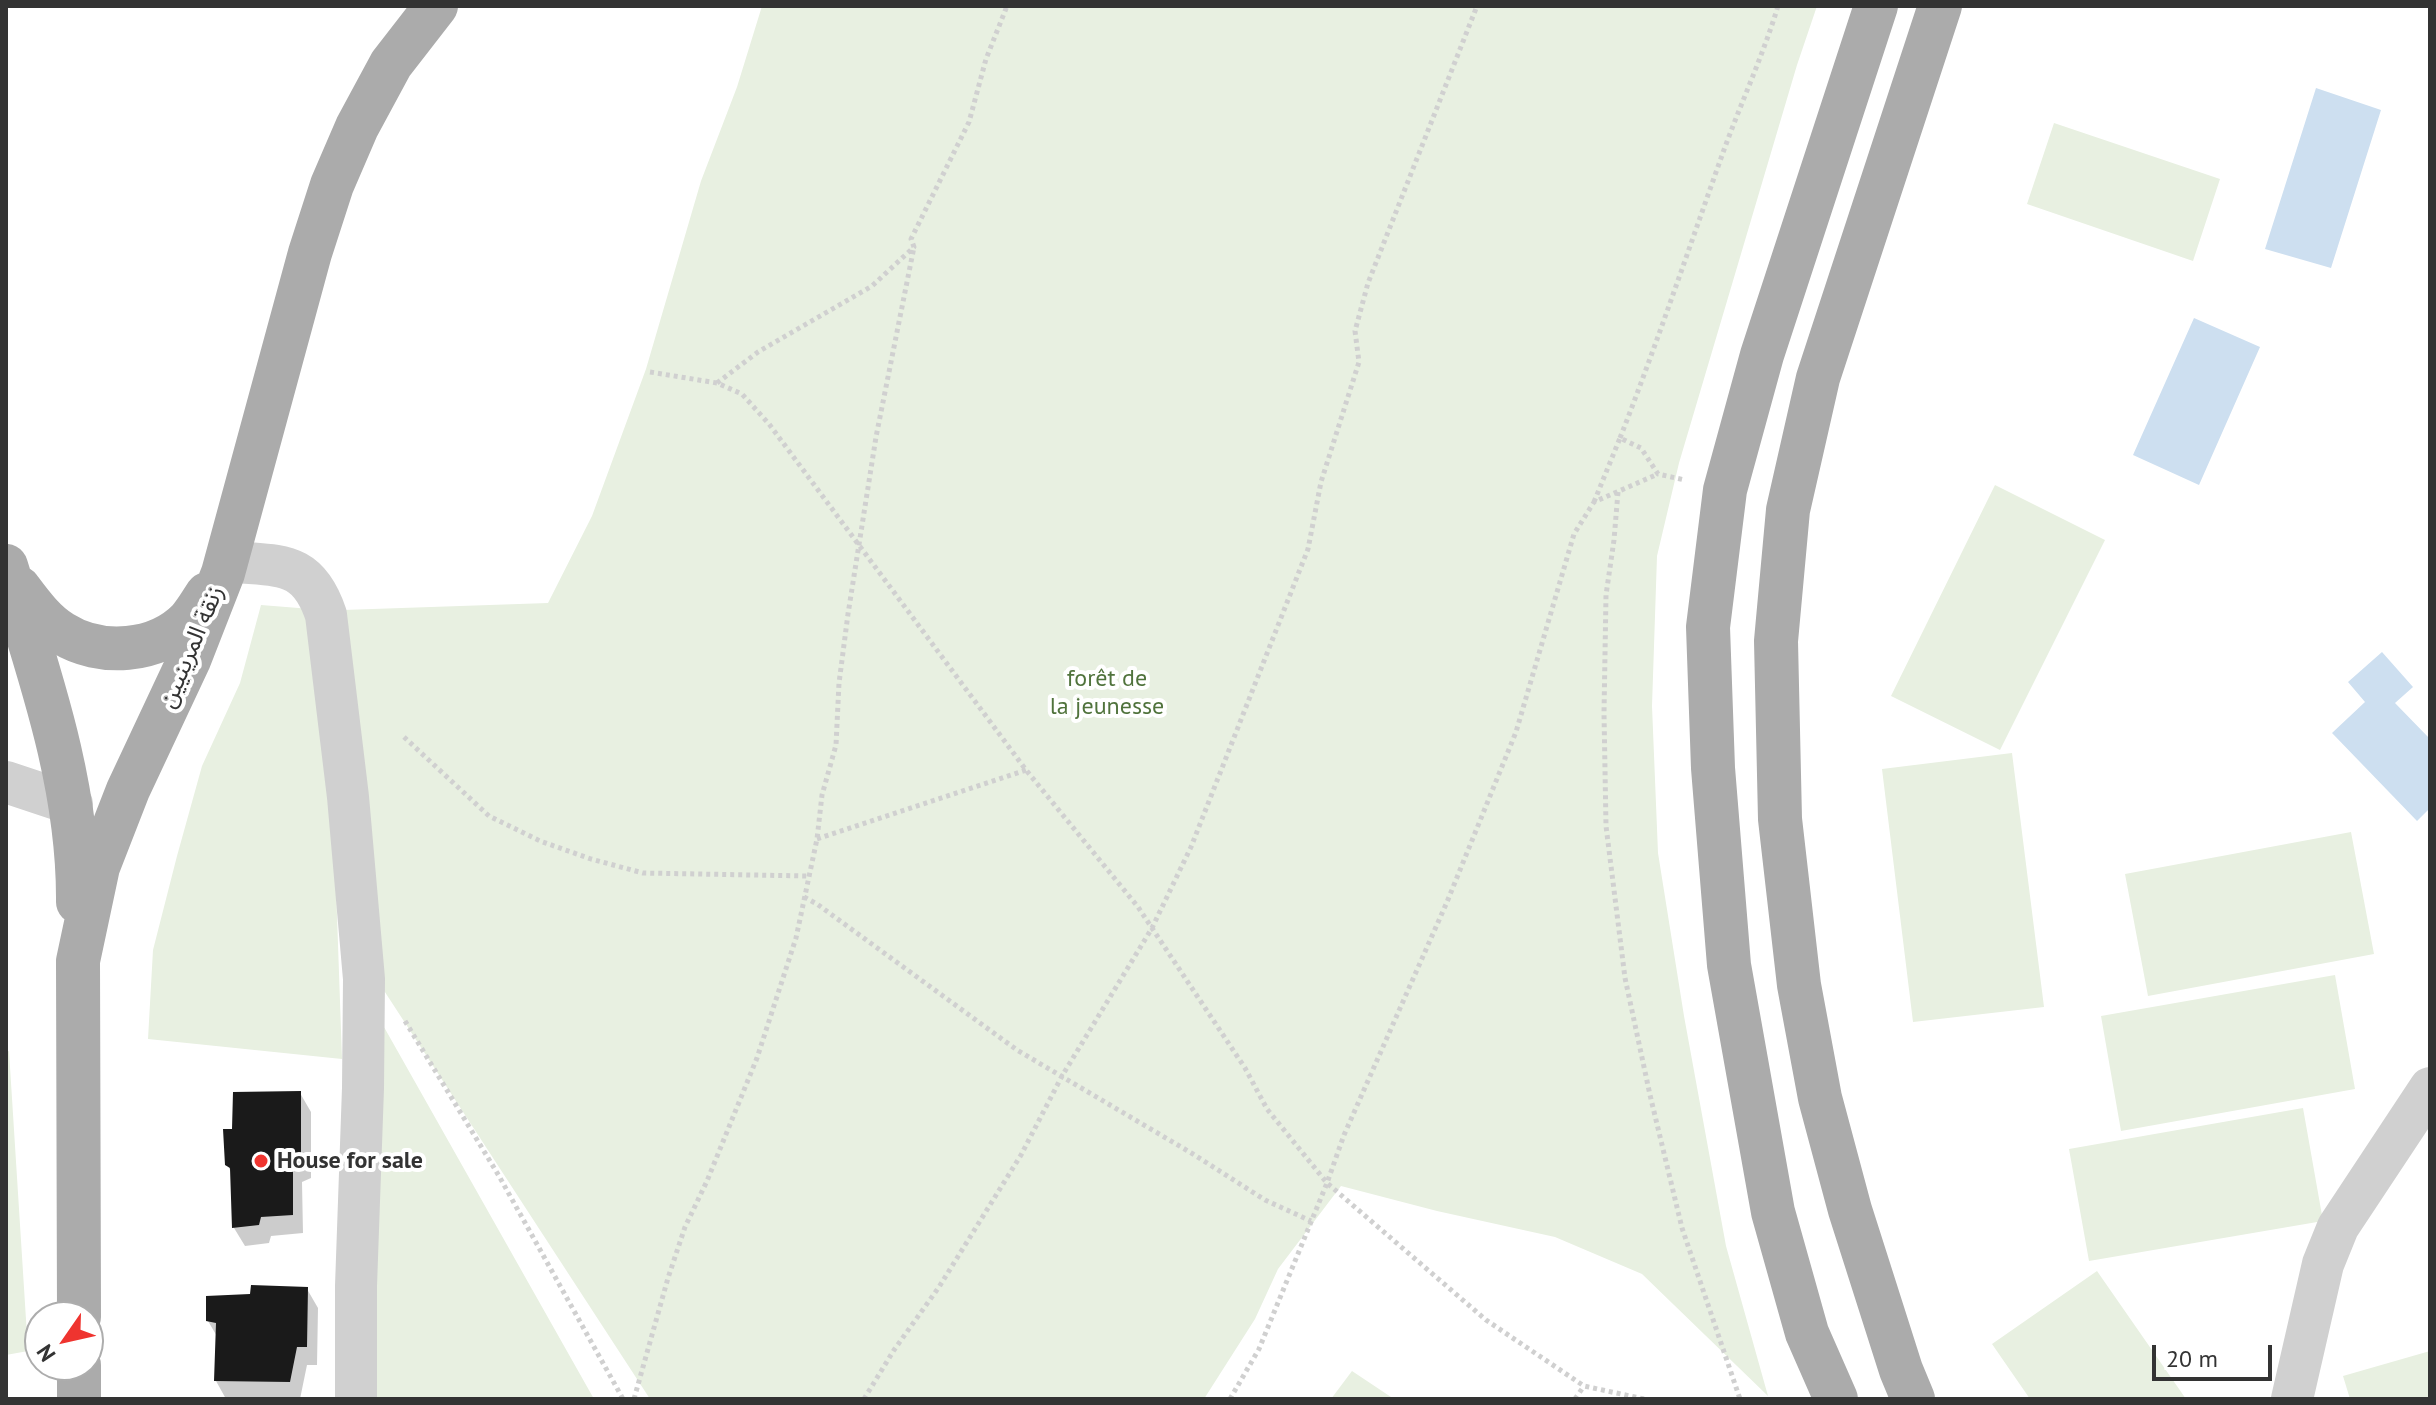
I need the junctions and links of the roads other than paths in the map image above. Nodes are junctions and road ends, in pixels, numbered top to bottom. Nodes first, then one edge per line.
1 (436, 6) edge
2 (1876, 6) edge
3 (1940, 6) edge
4 (224, 567) junction
5 (7, 569) edge
6 (6, 782) edge
7 (72, 804) junction
8 (78, 961) junction
9 (2430, 1088) edge
10 (79, 1301) edge
11 (356, 1399) edge
12 (1836, 1399) edge
13 (1913, 1399) edge
14 (2292, 1399) edge

1 - 4 main road, زنقة المرينيين
2 - 12 main road
3 - 13 main road
4 - 5 main road
4 - 8 main road, زنقة المرينيين
4 - 11 street
5 - 7 main road
6 - 7 street
7 - 8 main road
8 - 10 main road, زنقة المرينيين
9 - 14 street

